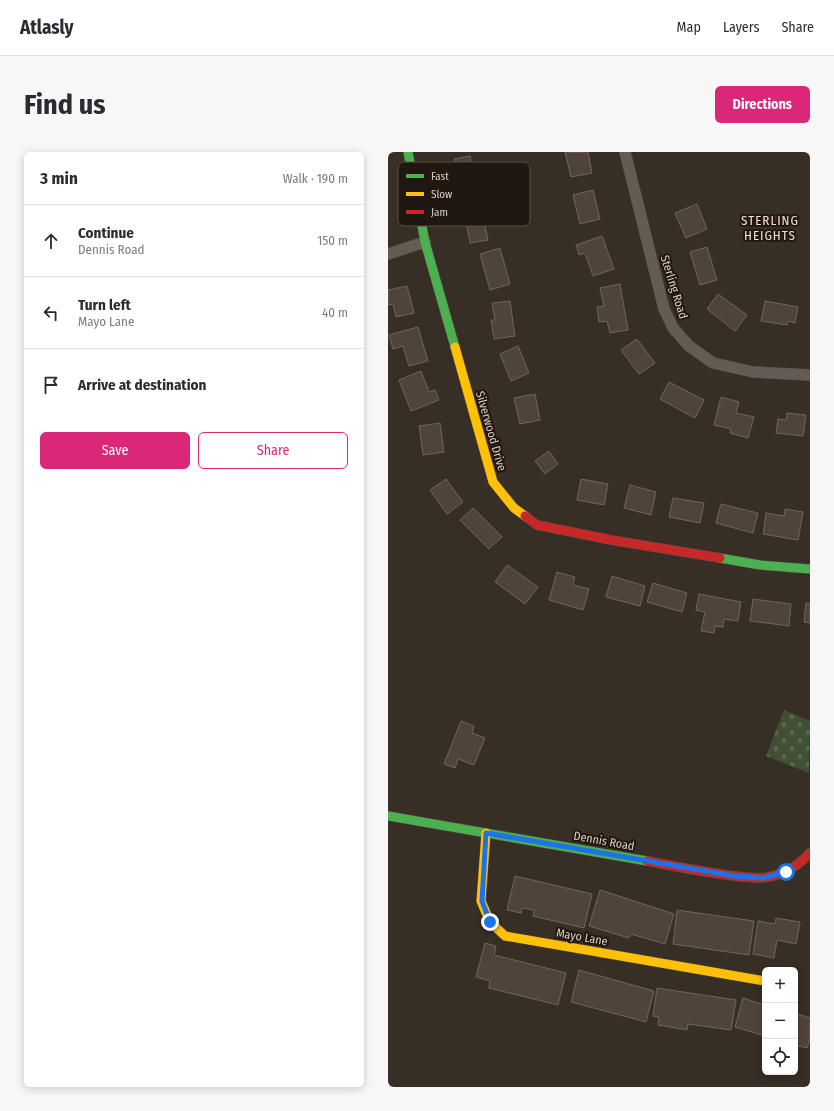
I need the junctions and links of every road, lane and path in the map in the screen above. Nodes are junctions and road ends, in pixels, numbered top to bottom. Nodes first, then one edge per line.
1 (408, 152) edge
2 (625, 152) edge
3 (410, 162) edge
4 (422, 226) edge
5 (425, 242) junction
6 (388, 254) edge
7 (810, 375) edge
8 (810, 569) edge
9 (388, 816) edge
10 (486, 833) junction
11 (810, 853) edge
12 (762, 980) edge

1 - 3 street, Silverwood Drive
2 - 7 street, Sterling Road
4 - 5 street, Silverwood Drive
5 - 6 street
5 - 8 street, Silverwood Drive
9 - 10 street, Dennis Road
10 - 11 street, Dennis Road
10 - 12 street, Mayo Lane

